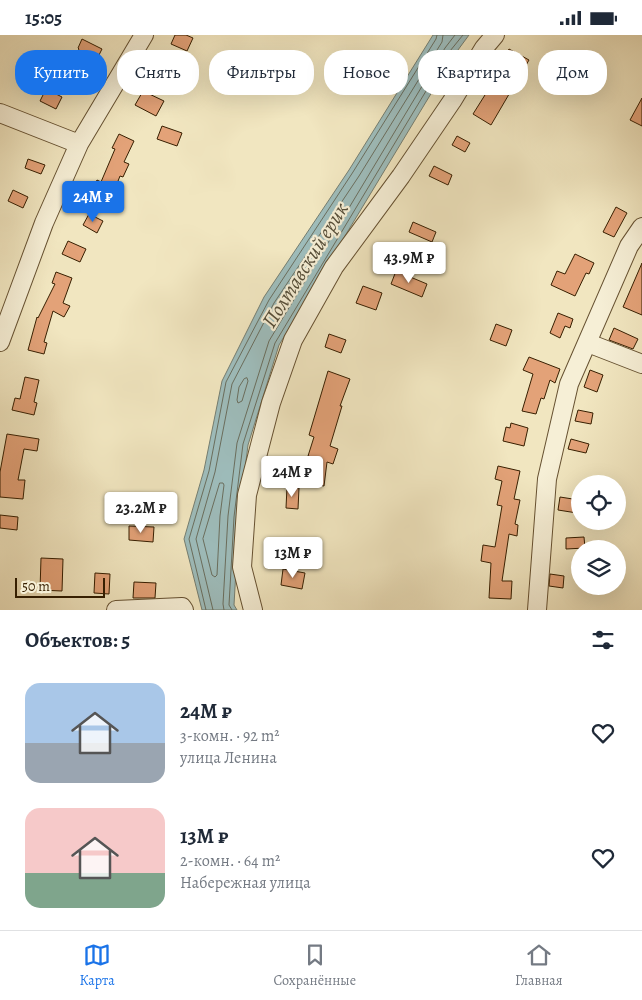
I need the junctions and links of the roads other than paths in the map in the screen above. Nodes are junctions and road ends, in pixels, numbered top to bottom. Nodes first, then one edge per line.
1 (144, 35) edge
2 (495, 35) edge
3 (0, 113) edge
4 (79, 144) junction
5 (642, 227) edge
6 (0, 342) edge
7 (588, 343) junction
8 (642, 364) edge
9 (183, 608) edge
10 (116, 610) edge
11 (252, 610) edge
12 (538, 610) edge

1 - 4 street
2 - 11 street
3 - 4 street
4 - 6 street
5 - 7 street
7 - 8 street
7 - 12 street
9 - 10 street

